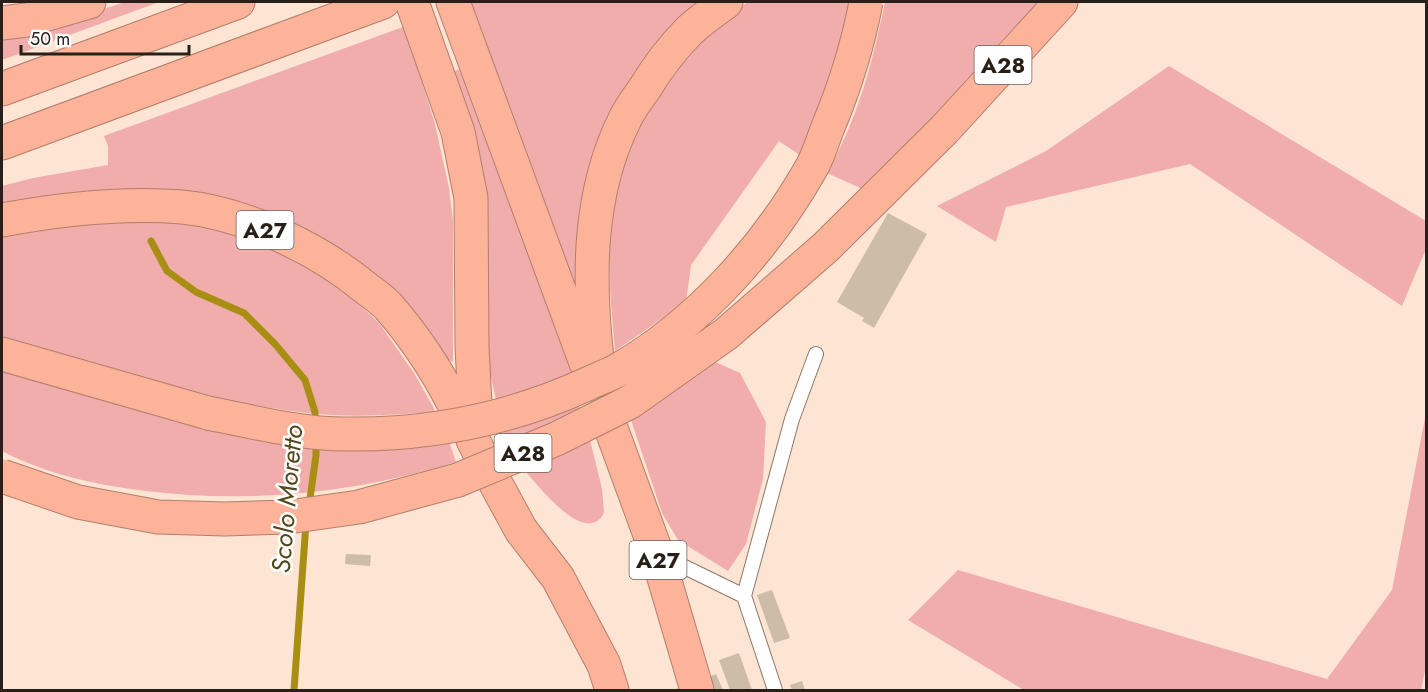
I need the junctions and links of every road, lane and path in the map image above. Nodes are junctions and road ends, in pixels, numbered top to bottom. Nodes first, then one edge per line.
1 (89, 2) edge
2 (238, 2) edge
3 (383, 2) edge
4 (412, 2) edge
5 (453, 2) edge
6 (726, 2) edge
7 (866, 2) edge
8 (1061, 2) edge
9 (2, 23) edge
10 (2, 89) edge
11 (2, 143) edge
12 (2, 220) edge
13 (2, 354) edge
14 (816, 354) dead end
15 (612, 431) dead end
16 (2, 476) edge
17 (496, 484) dead end
18 (657, 554) junction
19 (744, 596) junction
20 (612, 690) edge
21 (697, 690) edge
22 (775, 690) edge

1 - 9 highway
2 - 10 highway
3 - 11 highway
4 - 12 highway, A27
5 - 6 highway
7 - 13 highway, A28, bridge
8 - 16 highway, A28, bridge
14 - 19 lane
15 - 18 highway, A27
17 - 20 highway
18 - 19 lane
18 - 21 highway, A27
19 - 22 lane

